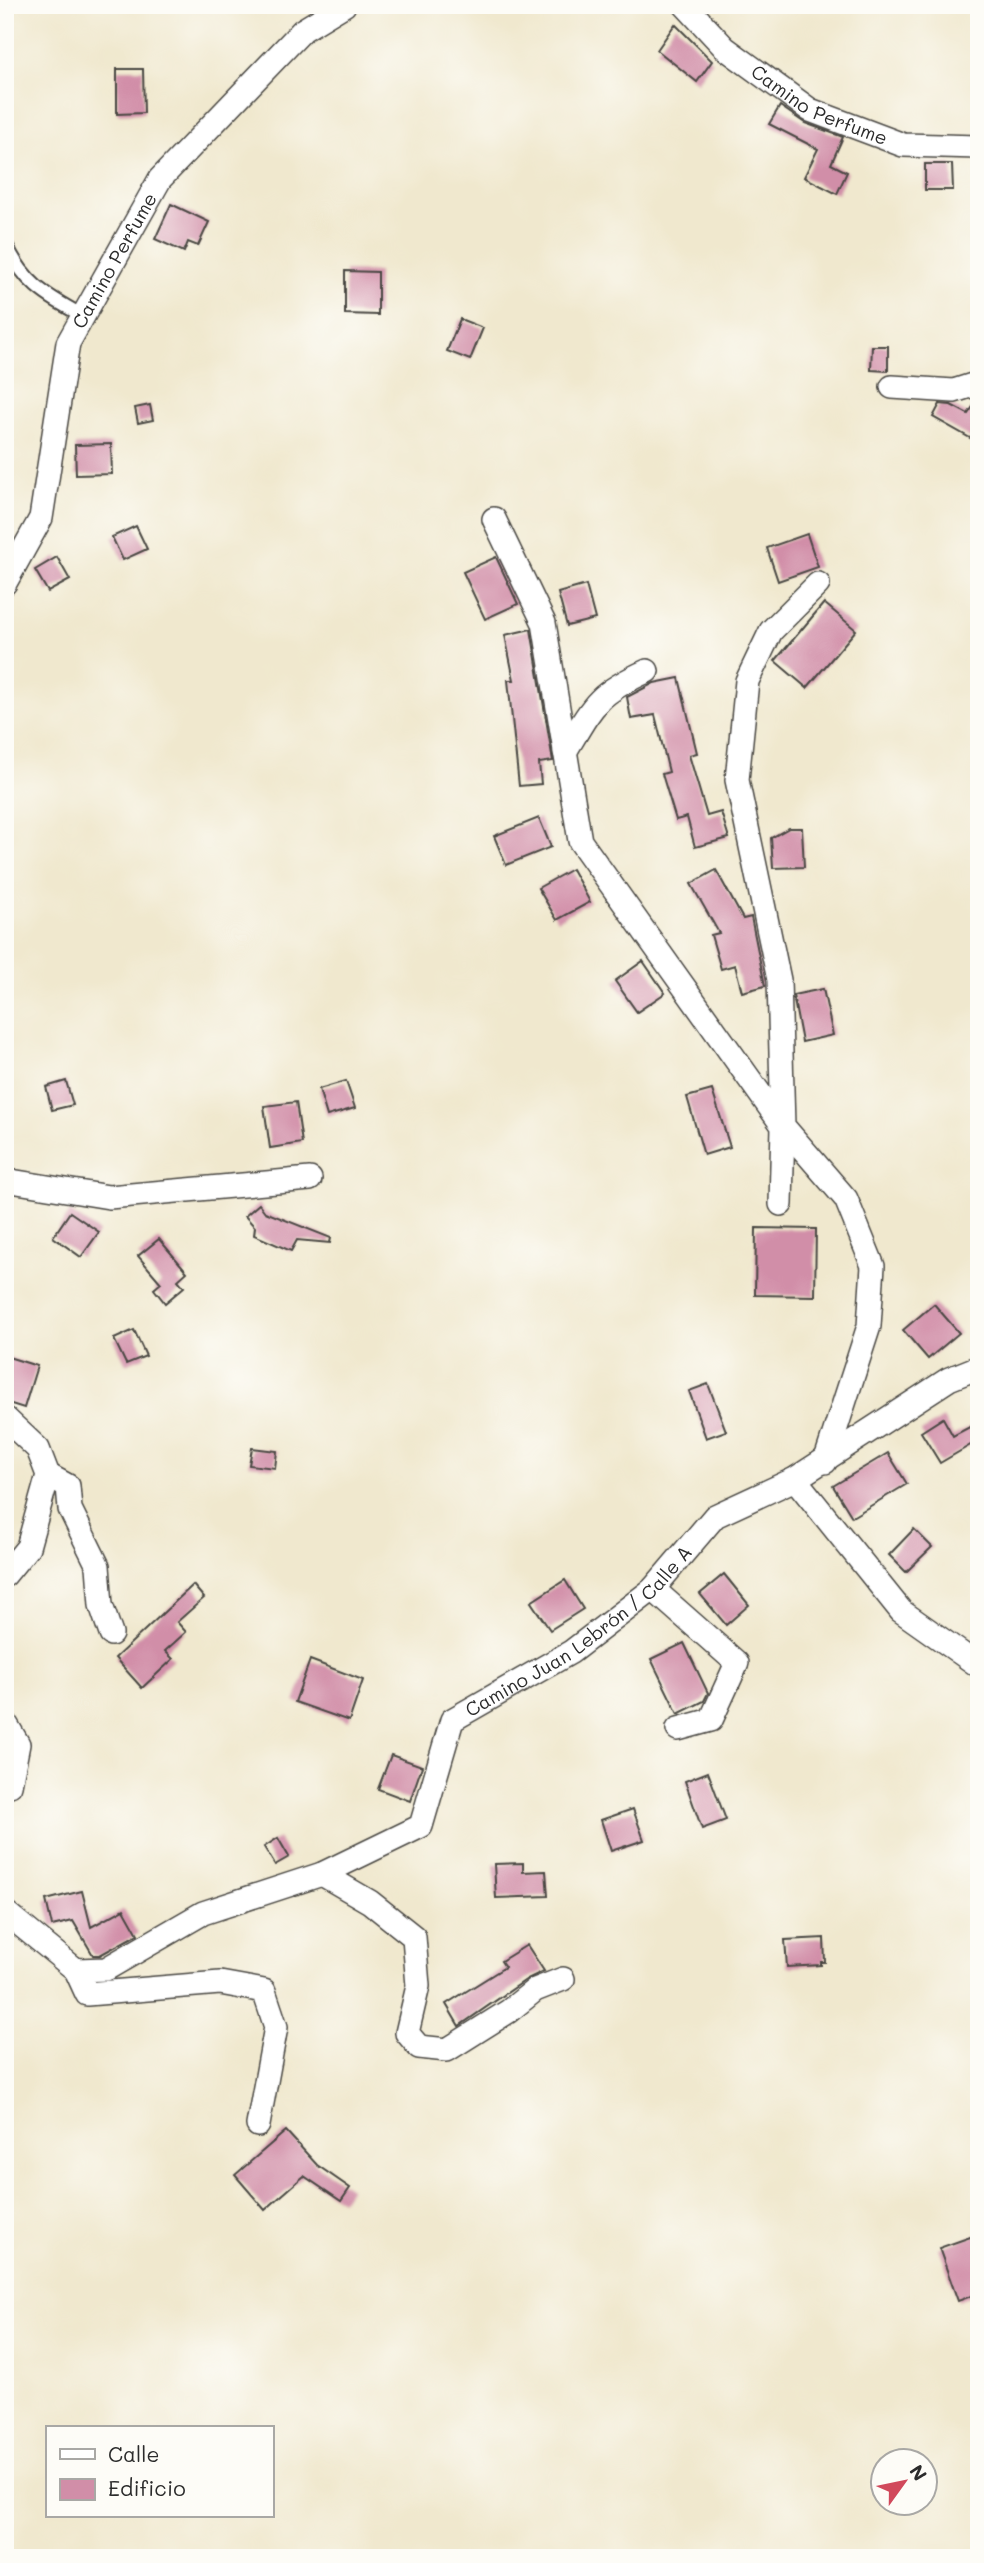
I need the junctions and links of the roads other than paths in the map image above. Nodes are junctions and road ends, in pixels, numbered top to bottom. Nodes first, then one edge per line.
1 (344, 5) edge
2 (685, 5) edge
3 (979, 147) edge
4 (5, 242) edge
5 (83, 316) junction
6 (979, 383) edge
7 (892, 387) dead end
8 (494, 519) dead end
9 (5, 583) edge
10 (818, 583) dead end
11 (647, 671) dead end
12 (565, 752) junction
13 (783, 1126) junction
14 (310, 1179) dead end
15 (5, 1180) edge
16 (781, 1204) dead end
17 (979, 1367) edge
18 (5, 1418) edge
19 (825, 1462) junction
20 (48, 1475) junction
21 (796, 1479) junction
22 (5, 1575) edge
23 (653, 1589) junction
24 (111, 1634) dead end
25 (979, 1666) edge
26 (5, 1722) edge
27 (678, 1729) dead end
28 (5, 1786) edge
29 (322, 1874) junction
30 (5, 1912) edge
31 (76, 1970) junction
32 (563, 1979) dead end
33 (258, 2126) dead end

1 - 5 street, Camino Perfume
2 - 3 street, Camino Perfume
4 - 5 lane
5 - 9 street, Camino Perfume
6 - 7 street
8 - 12 street
10 - 13 street
11 - 12 street
12 - 13 street
13 - 16 street
13 - 19 street
14 - 15 street
17 - 19 street, Camino Juan Lebrón / Calle A
18 - 20 street
19 - 21 street, Camino Juan Lebrón / Calle A
20 - 22 street
20 - 24 street
21 - 23 street, Camino Juan Lebrón / Calle A
21 - 25 street
23 - 27 street
23 - 29 street, Camino Juan Lebrón / Calle A
26 - 28 street
29 - 31 street, Camino Juan Lebrón / Calle A
29 - 32 street
30 - 31 street
31 - 33 street

